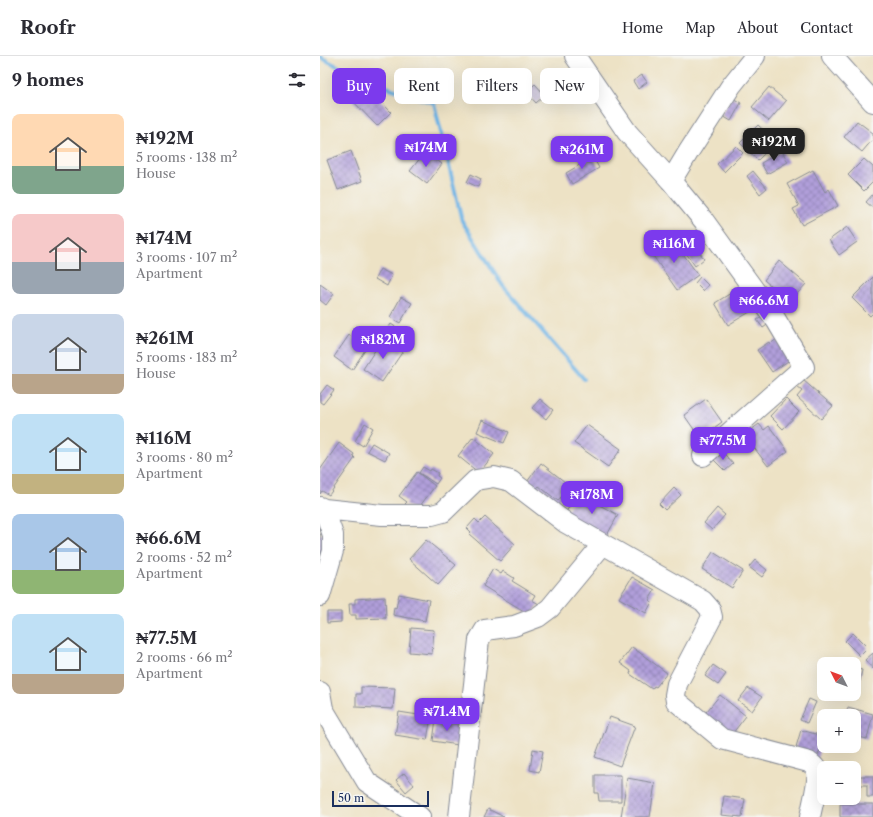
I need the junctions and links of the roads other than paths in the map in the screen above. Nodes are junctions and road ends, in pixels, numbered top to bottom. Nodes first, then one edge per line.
1 (575, 56) edge
2 (755, 56) edge
3 (832, 56) edge
4 (873, 102) edge
5 (671, 182) junction
6 (703, 456) dead end
7 (322, 508) edge
8 (603, 544) junction
9 (320, 596) edge
10 (320, 692) edge
11 (420, 817) edge
12 (459, 817) edge
13 (810, 817) edge

1 - 5 street
2 - 5 street
3 - 4 street
5 - 6 street
7 - 8 street
7 - 9 street
8 - 12 street
8 - 13 street
10 - 11 street

